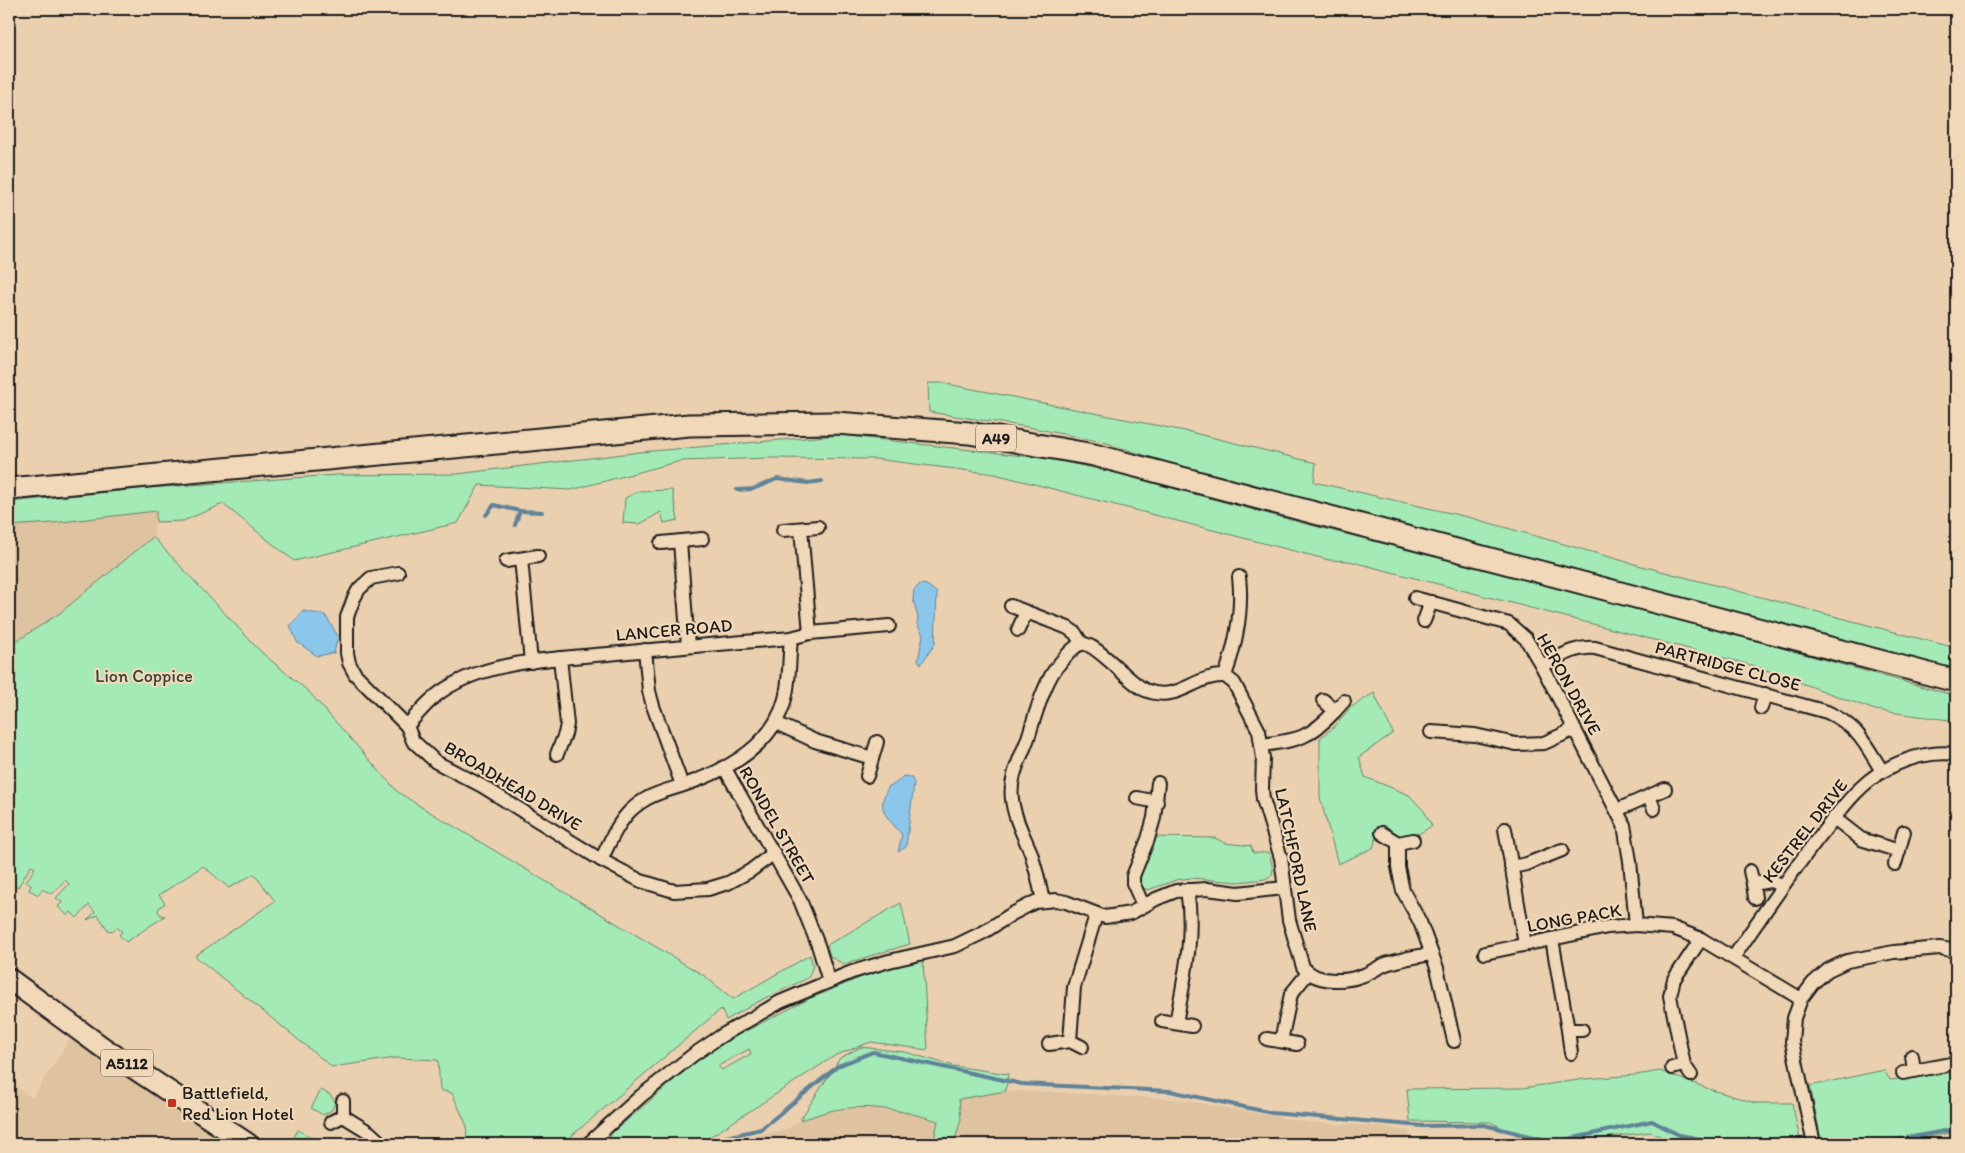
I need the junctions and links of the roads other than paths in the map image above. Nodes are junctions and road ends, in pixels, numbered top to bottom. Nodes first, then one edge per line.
1 (9, 490) edge
2 (818, 527) dead end
3 (801, 529) junction
4 (783, 530) dead end
5 (702, 539) dead end
6 (680, 542) junction
7 (662, 543) dead end
8 (538, 556) dead end
9 (521, 559) junction
10 (506, 561) dead end
11 (398, 574) dead end
12 (1239, 576) dead end
13 (1415, 598) dead end
14 (1431, 602) junction
15 (1011, 606) dead end
16 (1026, 612) junction
17 (1424, 621) dead end
18 (889, 626) dead end
19 (1018, 630) dead end
20 (810, 633) junction
21 (790, 638) junction
22 (1082, 644) junction
23 (688, 646) junction
24 (645, 650) junction
25 (560, 658) junction
26 (531, 662) junction
27 (1542, 666) junction
28 (1225, 676) junction
29 (1956, 681) edge
30 (1764, 694) junction
31 (1323, 700) dead end
32 (1344, 701) dead end
33 (1761, 708) dead end
34 (1335, 711) junction
35 (776, 723) junction
36 (407, 726) junction
37 (1574, 729) junction
38 (1431, 732) dead end
39 (877, 742) dead end
40 (1261, 745) junction
41 (557, 754) dead end
42 (1956, 754) edge
43 (872, 758) junction
44 (724, 767) junction
45 (1882, 772) junction
46 (867, 776) dead end
47 (1158, 783) dead end
48 (682, 785) junction
49 (1665, 789) dead end
50 (1649, 796) junction
51 (1137, 798) dead end
52 (1157, 802) junction
53 (1654, 809) dead end
54 (1617, 810) junction
55 (1834, 818) junction
56 (1505, 830) dead end
57 (1904, 832) dead end
58 (1382, 833) dead end
59 (1413, 840) dead end
60 (1398, 843) junction
61 (1562, 850) dead end
62 (1899, 851) junction
63 (774, 853) junction
64 (601, 860) junction
65 (1895, 864) dead end
66 (1511, 867) junction
67 (1750, 871) dead end
68 (1753, 884) junction
69 (1783, 885) junction
70 (1284, 888) junction
71 (1187, 890) junction
72 (1755, 898) dead end
73 (1042, 901) junction
74 (1143, 906) junction
75 (1096, 915) junction
76 (1636, 925) junction
77 (1552, 939) junction
78 (1701, 939) junction
79 (1525, 944) junction
80 (1956, 951) edge
81 (1485, 953) dead end
82 (1431, 954) junction
83 (1733, 958) junction
84 (1308, 973) junction
85 (9, 979) edge
86 (829, 981) junction
87 (1801, 999) junction
88 (1162, 1021) dead end
89 (1176, 1024) junction
90 (1192, 1026) dead end
91 (1568, 1030) junction
92 (1582, 1030) dead end
93 (1267, 1039) dead end
94 (1454, 1040) dead end
95 (1281, 1041) junction
96 (1049, 1044) dead end
97 (1297, 1044) dead end
98 (1571, 1053) dead end
99 (1912, 1056) dead end
100 (1956, 1063) edge
101 (1682, 1069) dead end
102 (343, 1101) dead end
103 (342, 1116) junction
104 (331, 1122) dead end
105 (1814, 1142) edge
106 (248, 1144) edge
107 (382, 1144) edge
108 (588, 1144) edge

1 - 29 highway, A49
2 - 3 street
3 - 4 street
3 - 20 street
5 - 6 street
6 - 7 street
6 - 23 street
8 - 9 street
9 - 10 street
9 - 26 street
11 - 36 street, BROADHEAD DRIVE
12 - 28 street
13 - 14 street, HERON DRIVE
14 - 17 street
14 - 27 street, HERON DRIVE
15 - 16 street
16 - 19 street
16 - 22 street
18 - 20 street
20 - 21 street
21 - 23 street, LANCER ROAD
21 - 35 street, RONDEL STREET
22 - 28 street
22 - 73 street
23 - 24 street, LANCER ROAD
24 - 25 street, LANCER ROAD
24 - 48 street
25 - 26 street, LANCER ROAD
25 - 41 street
26 - 36 street, LANCER ROAD
27 - 30 street, PARTRIDGE CLOSE
27 - 37 street, HERON DRIVE
28 - 40 street, LATCHFORD LANE
30 - 33 street
30 - 45 street, PARTRIDGE CLOSE
31 - 34 street
32 - 34 street
34 - 40 street
35 - 43 street
35 - 44 street, RONDEL STREET
36 - 64 street, BROADHEAD DRIVE
37 - 38 street
37 - 54 street, HERON DRIVE
39 - 43 street
40 - 70 street, LATCHFORD LANE
42 - 45 street, KESTREL DRIVE
43 - 46 street
44 - 48 street
44 - 63 street, RONDEL STREET
45 - 55 street, KESTREL DRIVE
47 - 52 street
48 - 64 street
49 - 50 street
50 - 53 street
50 - 54 street
51 - 52 street
52 - 74 street
54 - 76 street, HERON DRIVE
55 - 62 street
55 - 69 street, KESTREL DRIVE
56 - 66 street
57 - 62 street
58 - 60 street
59 - 60 street
60 - 82 street
61 - 66 street
62 - 65 street
63 - 64 street, BROADHEAD DRIVE
63 - 86 street, RONDEL STREET
66 - 79 street
67 - 68 street
68 - 69 street
68 - 72 street
69 - 83 street, KESTREL DRIVE
70 - 71 street
70 - 84 street, LATCHFORD LANE
71 - 74 street
71 - 89 street
73 - 75 street
73 - 86 street
74 - 75 street
75 - 96 street
76 - 77 street, LONG PACK
76 - 78 street, LONG PACK
77 - 79 street, LONG PACK
77 - 91 street
78 - 83 street, LONG PACK
78 - 101 street
79 - 81 street, LONG PACK
80 - 87 street
82 - 84 street
82 - 94 street
83 - 87 street, LONG PACK
84 - 95 street
85 - 106 main road, A5112
86 - 108 street
87 - 105 street
88 - 89 street
89 - 90 street
91 - 92 street
91 - 98 street
93 - 95 street
95 - 97 street
99 - 100 street
102 - 103 street
103 - 104 street
103 - 107 street

